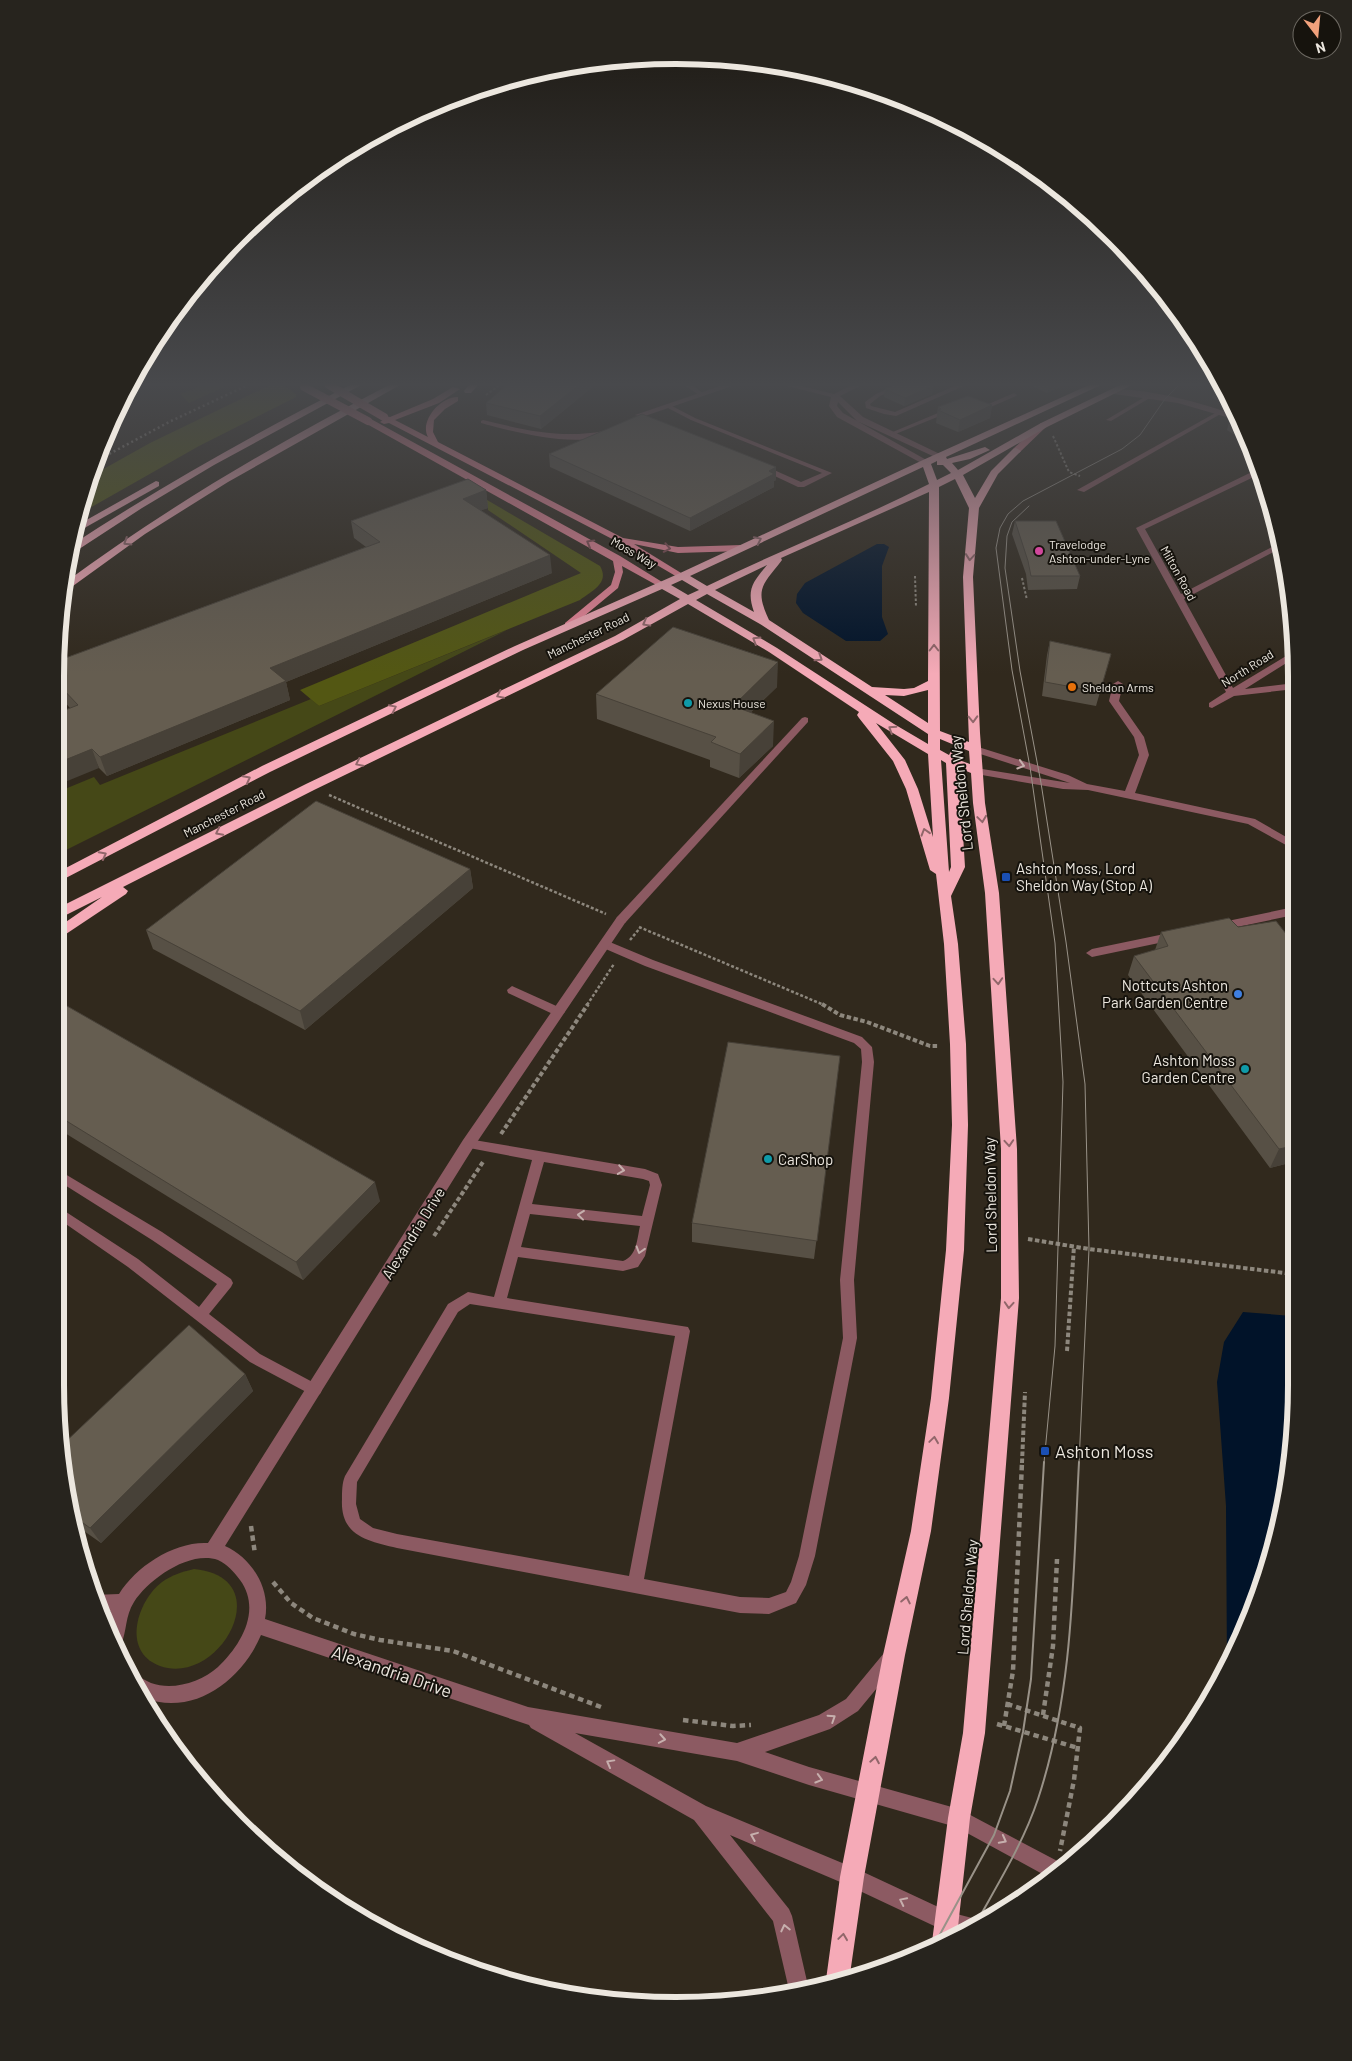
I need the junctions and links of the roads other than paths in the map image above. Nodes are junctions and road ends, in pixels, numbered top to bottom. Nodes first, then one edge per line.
1 (161, 481) edge
2 (181, 481) edge
3 (224, 481) edge
4 (478, 481) edge
5 (506, 481) edge
6 (792, 481) edge
7 (810, 481) edge
8 (885, 481) edge
9 (933, 481) edge
10 (942, 481) edge
11 (963, 481) edge
12 (989, 481) edge
13 (1097, 481) edge
14 (1240, 481) edge
15 (934, 485) junction
16 (1081, 490) road end
17 (974, 508) junction
18 (83, 526) edge
19 (619, 539) junction
20 (79, 544) edge
21 (742, 548) junction
22 (1274, 549) edge
23 (781, 554) junction
24 (617, 558) junction
25 (682, 576) junction
26 (72, 582) edge
27 (663, 584) junction
28 (708, 590) junction
29 (1179, 598) junction
30 (689, 599) junction
31 (764, 622) junction
32 (568, 625) junction
33 (1288, 658) edge
34 (933, 683) junction
35 (1118, 684) dead end
36 (1288, 687) edge
37 (869, 689) junction
38 (1232, 693) junction
39 (1212, 704) dead end
40 (855, 705) junction
41 (805, 720) dead end
42 (933, 732) junction
43 (975, 749) junction
44 (934, 752) junction
45 (952, 762) junction
46 (976, 771) junction
47 (1088, 787) junction
48 (1129, 795) junction
49 (1288, 842) edge
50 (156, 866) junction
51 (64, 876) edge
52 (944, 896) junction
53 (64, 911) edge
54 (1288, 912) edge
55 (622, 920) joint
56 (1208, 929) edge
57 (64, 930) edge
58 (1182, 934) edge
59 (605, 944) junction
60 (1092, 953) dead end
61 (512, 990) dead end
62 (558, 1012) junction
63 (468, 1144) junction
64 (539, 1157) junction
65 (64, 1178) edge
66 (526, 1208) junction
67 (64, 1216) edge
68 (647, 1222) junction
69 (513, 1251) junction
70 (499, 1303) junction
71 (200, 1316) junction
72 (315, 1390) junction
73 (212, 1550) junction
74 (635, 1585) junction
75 (104, 1602) edge
76 (124, 1603) junction
77 (256, 1625) junction
78 (115, 1629) edge
79 (894, 1655) junction
80 (145, 1690) edge
81 (528, 1716) junction
82 (737, 1752) junction
83 (869, 1792) junction
84 (699, 1813) junction
85 (959, 1818) junction
86 (1052, 1869) edge
87 (852, 1877) junction
88 (947, 1922) junction
89 (962, 1926) edge
90 (945, 1935) edge
91 (837, 1975) edge
92 (797, 1984) edge

1 - 18 highway
2 - 20 highway
3 -> 26 highway
24 -> 4 main road, Moss Way
5 - 19 main road, Moss Way
6 - 7 lane
21 -> 8 highway
9 - 15 highway, Lord Sheldon Way
10 - 15 highway, Manchester Road
11 - 17 highway, Lord Sheldon Way
12 - 17 highway
13 - 16 lane
14 - 29 street, Milton Road
15 - 23 highway, Manchester Road
34 -> 15 highway, Lord Sheldon Way
17 -> 43 highway, Lord Sheldon Way
19 -> 21 main road
19 - 25 main road, Moss Way
21 - 25 highway
22 - 29 street
23 - 28 highway, Manchester Road
23 - 31 highway
24 - 27 main road, Moss Way
24 - 32 main road
25 - 27 highway, Manchester Road
25 - 28 highway, Lord Sheldon Way
27 - 30 highway, Moss Way
27 - 32 highway, Manchester Road
28 - 30 highway, Manchester Road
28 - 31 highway, Lord Sheldon Way
29 - 38 street, Milton Road
40 -> 30 highway, Lord Sheldon Way
30 -> 50 highway, Manchester Road
31 -> 37 highway, Lord Sheldon Way
51 -> 32 highway, Manchester Road
33 - 38 street, North Road
34 - 37 highway
34 - 42 highway, Lord Sheldon Way
35 - 48 street
36 - 38 street
37 - 42 highway, Lord Sheldon Way
38 - 39 street, North Road
44 -> 40 highway, Lord Sheldon Way
52 -> 40 highway
41 - 55 lane
42 - 43 highway
42 - 44 highway, Lord Sheldon Way
43 - 45 highway
43 - 46 highway, Lord Sheldon Way
43 -> 47 street
44 - 45 highway
44 - 52 highway, Lord Sheldon Way
45 - 46 highway
45 - 52 highway
46 - 47 street
46 -> 85 highway, Lord Sheldon Way
47 - 48 street
48 - 49 street
50 - 53 highway, Manchester Road
50 - 57 highway
79 -> 52 highway, Lord Sheldon Way
54 - 56 street
55 - 59 street, Alexandria Drive
58 - 60 street
59 - 62 street, Alexandria Drive
59 - 74 lane
61 - 62 lane
62 - 63 street, Alexandria Drive
63 - 64 lane
63 - 72 street, Alexandria Drive
64 - 66 lane
64 -> 68 lane
65 - 71 lane
68 -> 66 lane
66 - 69 lane
67 - 71 lane
68 -> 69 lane
69 - 70 lane
70 - 74 lane
70 - 74 lane
71 - 72 lane
72 - 73 street, Alexandria Drive
73 - 76 street
73 - 77 street
75 - 76 street
76 - 78 street
77 - 80 street
77 - 81 street, Alexandria Drive
82 -> 79 street
83 -> 79 highway, Lord Sheldon Way
81 -> 82 street
84 -> 81 street
82 -> 83 street
83 - 85 street
83 - 87 highway, Lord Sheldon Way
87 -> 84 street
92 -> 84 street
85 -> 86 street
85 - 88 highway, Lord Sheldon Way
88 -> 87 street
91 -> 87 highway, Lord Sheldon Way
88 - 89 street
88 - 90 highway, Lord Sheldon Way

